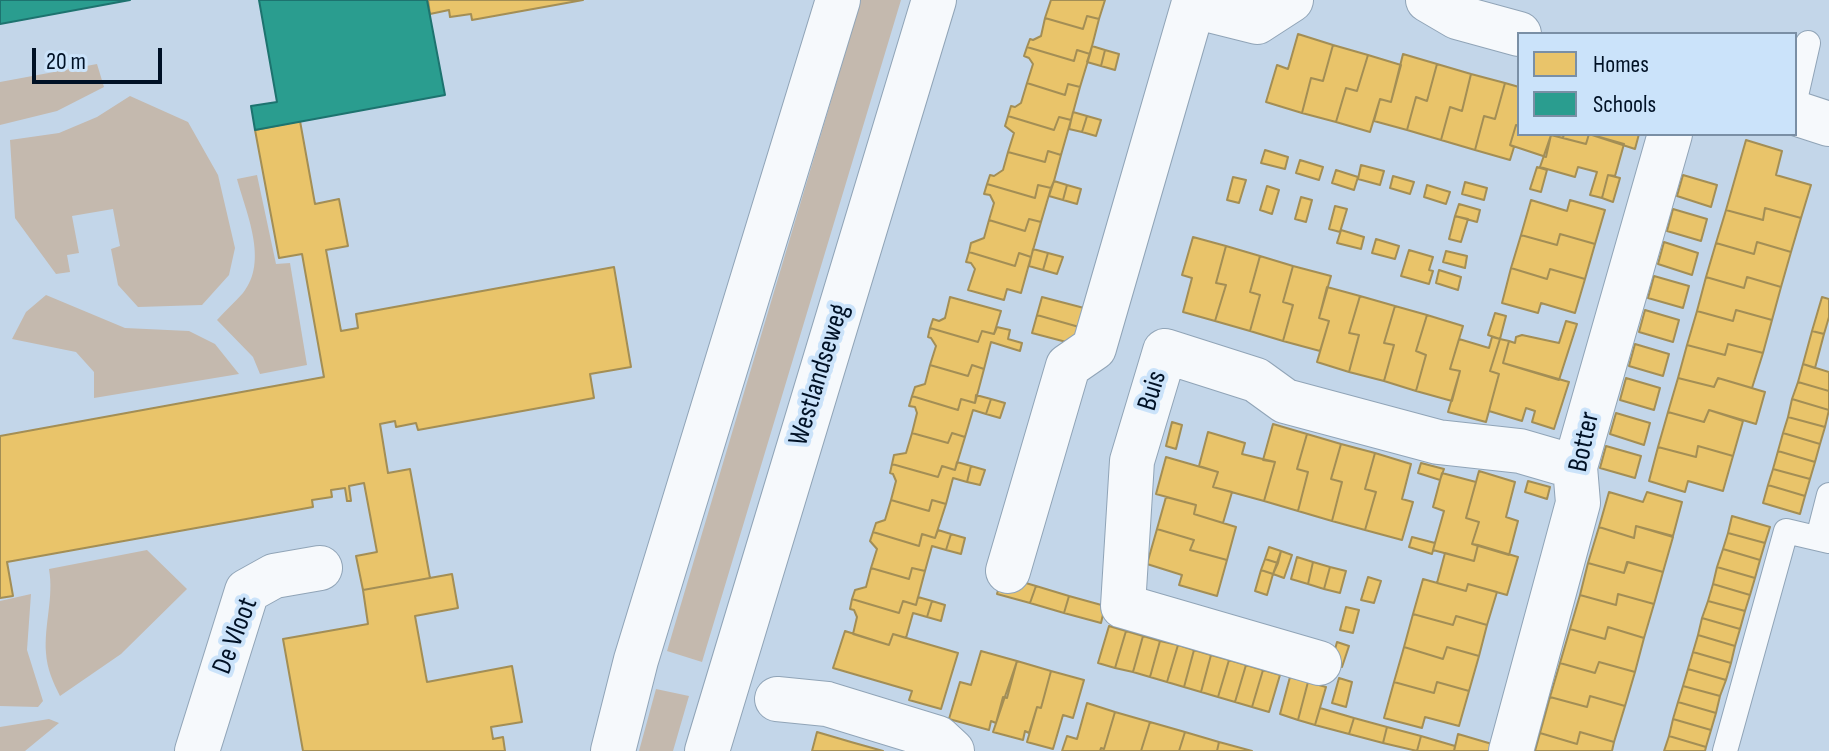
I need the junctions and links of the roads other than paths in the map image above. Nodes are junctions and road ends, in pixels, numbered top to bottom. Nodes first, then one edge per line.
1 (838, 0) edge
2 (934, 0) edge
3 (1291, 0) edge
4 (1428, 0) edge
5 (1517, 33) edge
6 (1808, 43) dead end
7 (1797, 91) edge
8 (1797, 114) edge
9 (1829, 124) edge
10 (1669, 136) edge
11 (1575, 467) junction
12 (1829, 495) edge
13 (1823, 540) edge
14 (320, 568) dead end
15 (1008, 571) dead end
16 (1319, 663) dead end
17 (777, 699) dead end
18 (197, 751) edge
19 (613, 751) edge
20 (707, 751) edge
21 (952, 751) edge
22 (1511, 751) edge
23 (1725, 751) edge

1 - 19 street
2 - 20 street, Westlandseweg
3 - 15 street
4 - 5 street
6 - 7 lane
8 - 9 street
10 - 11 street, Botter
11 - 16 street, Buis
11 - 22 street, Botter
12 - 13 lane
13 - 23 lane
14 - 18 street, De Vloot
17 - 21 street

